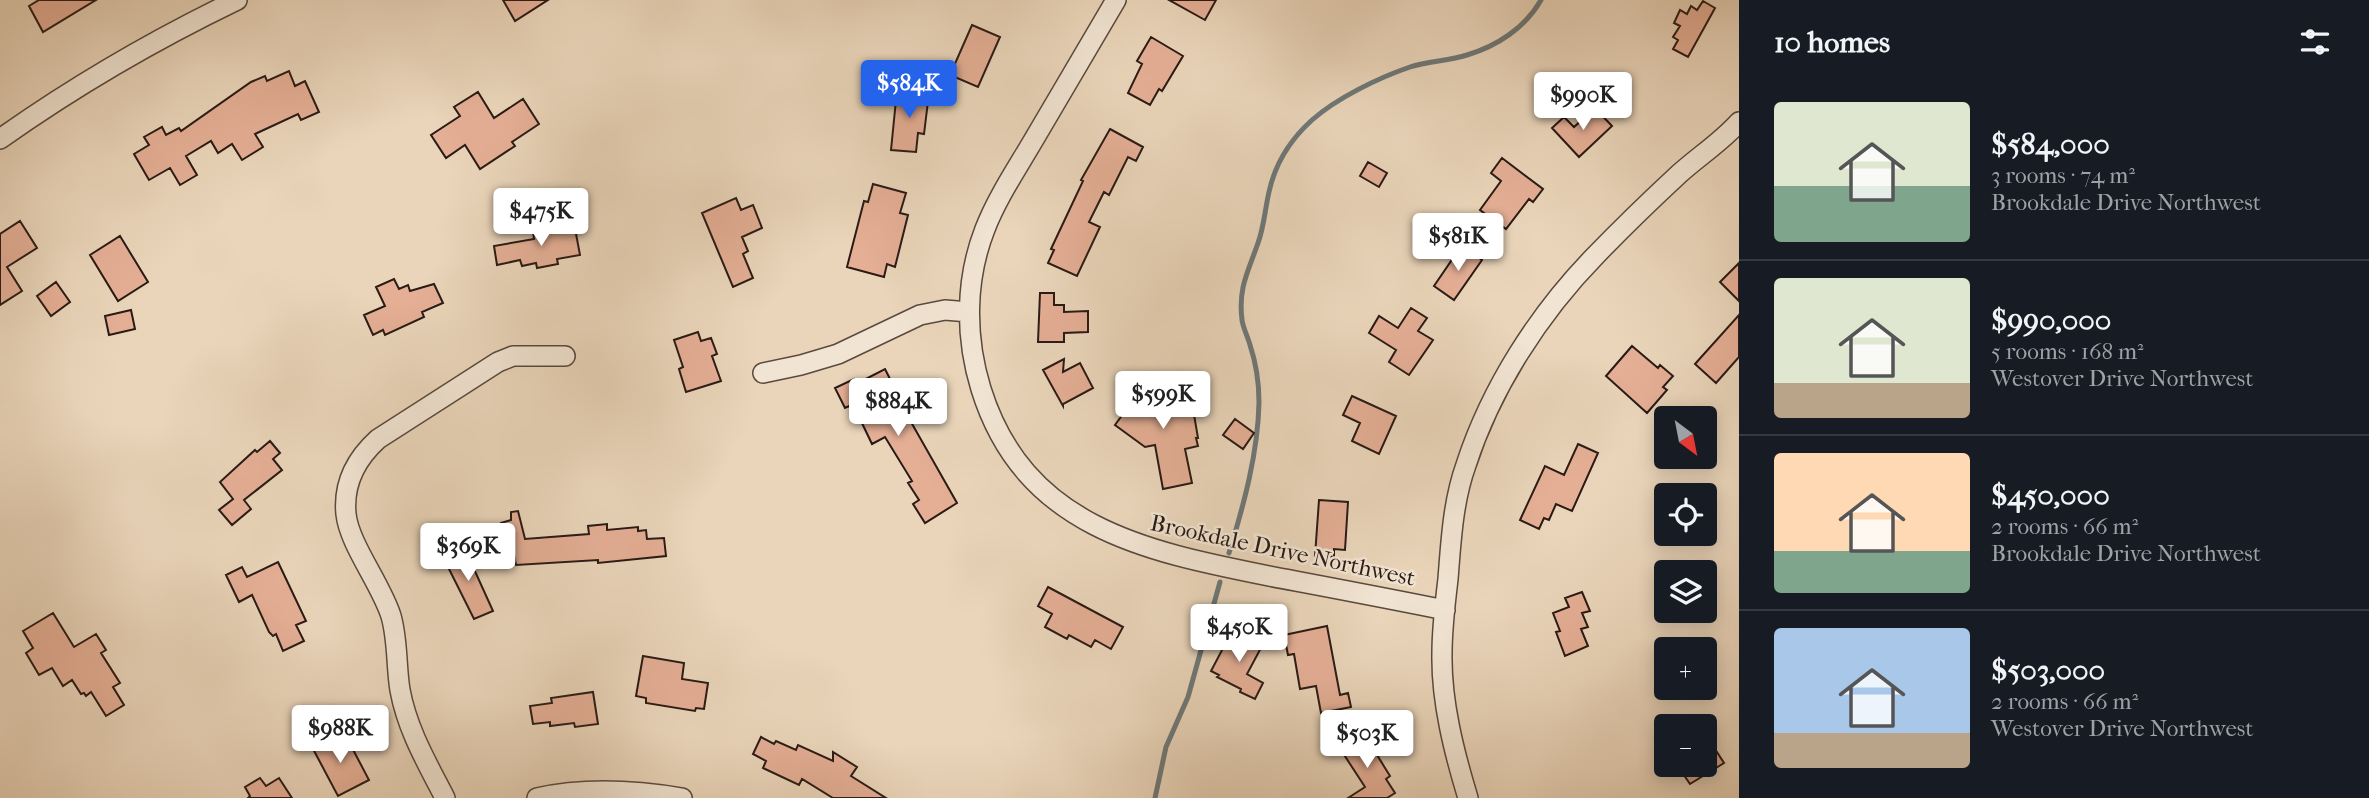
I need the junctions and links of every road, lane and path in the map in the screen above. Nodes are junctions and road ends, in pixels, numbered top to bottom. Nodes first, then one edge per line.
1 (237, 0) edge
2 (1116, 0) edge
3 (1739, 122) edge
4 (0, 139) edge
5 (969, 312) junction
6 (565, 356) dead end
7 (763, 373) dead end
8 (1445, 610) junction
9 (445, 798) edge
10 (537, 798) edge
11 (682, 798) edge
12 (1468, 798) edge

1 - 4 street
2 - 5 street, Brookdale Drive Northwest
3 - 8 street
5 - 7 street
5 - 8 street, Brookdale Drive Northwest
6 - 9 street
8 - 12 street
10 - 11 street

